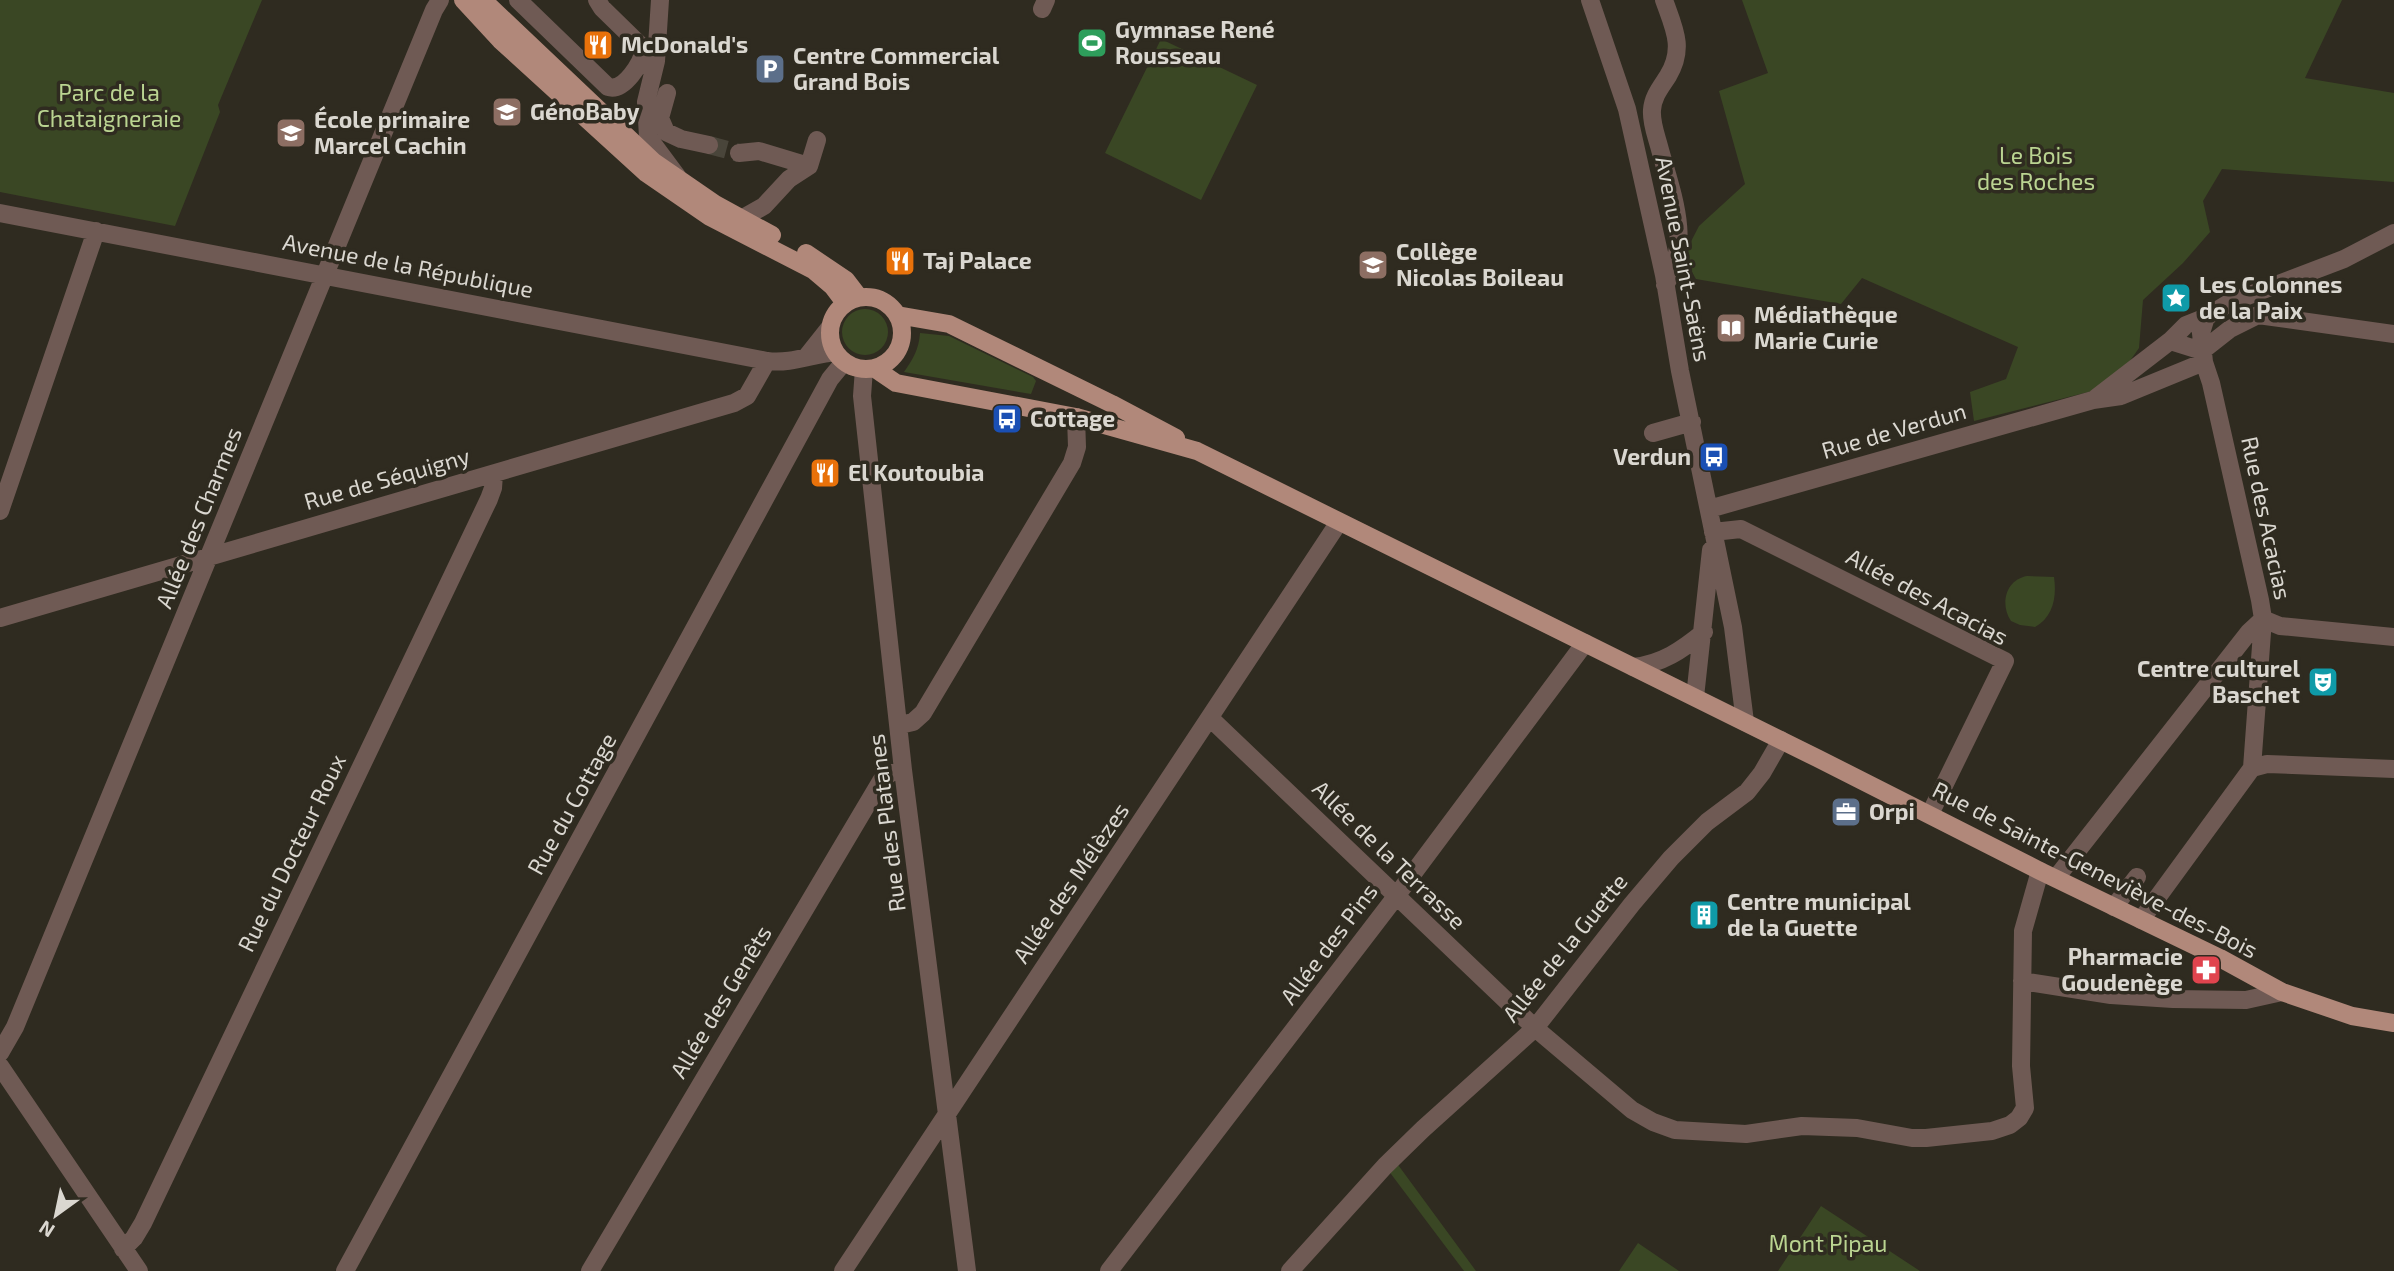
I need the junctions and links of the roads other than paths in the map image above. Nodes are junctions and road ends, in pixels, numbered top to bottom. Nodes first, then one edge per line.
1 (440, 0) edge
2 (463, 0) edge
3 (483, 0) edge
4 (518, 0) edge
5 (597, 0) edge
6 (660, 0) edge
7 (1590, 0) edge
8 (1664, 0) edge
9 (631, 36) junction
10 (657, 42) junction
11 (667, 93) dead end
12 (817, 140) dead end
13 (709, 145) tunnel mouth
14 (739, 153) tunnel mouth
15 (809, 166) junction
16 (681, 182) junction
17 (0, 213) edge
18 (741, 219) junction
19 (96, 231) junction
20 (2394, 233) edge
21 (325, 274) junction
22 (1665, 285) junction
23 (2252, 292) junction
24 (852, 300) junction
25 (897, 315) junction
26 (2258, 315) junction
27 (2206, 317) junction
28 (830, 327) junction
29 (2394, 334) edge
30 (2170, 341) junction
31 (807, 356) junction
32 (2203, 356) junction
33 (839, 357) junction
34 (767, 361) junction
35 (869, 369) junction
36 (2093, 400) junction
37 (1076, 417) junction
38 (1692, 422) junction
39 (1653, 433) dead end
40 (1197, 451) junction
41 (494, 474) junction
42 (1709, 509) junction
43 (0, 511) edge
44 (1339, 522) junction
45 (1713, 533) junction
46 (210, 556) junction
47 (0, 618) edge
48 (2263, 619) junction
49 (1704, 632) junction
50 (2394, 637) edge
51 (1585, 643) junction
52 (1633, 667) junction
53 (1695, 697) junction
54 (1210, 718) junction
55 (1745, 722) junction
56 (900, 725) junction
57 (1781, 740) junction
58 (2252, 768) junction
59 (2394, 769) edge
60 (903, 770) junction
61 (1930, 814) junction
62 (2048, 874) junction
63 (2137, 877) dead end
64 (1396, 896) junction
65 (2114, 907) junction
66 (2141, 920) junction
67 (2022, 981) junction
68 (2282, 992) junction
69 (2394, 1023) edge
70 (1535, 1028) junction
71 (0, 1053) edge
72 (0, 1066) edge
73 (948, 1113) junction
74 (123, 1249) junction
75 (351, 1270) edge
76 (139, 1271) edge
77 (590, 1271) edge
78 (843, 1271) edge
79 (967, 1271) edge
80 (1109, 1271) edge
81 (1290, 1271) edge

1 - 21 street, Allée des Charmes
2 - 24 main road
3 - 16 main road
4 - 9 street
5 - 9 street
6 - 10 street
7 - 22 street, Avenue Saint-Saëns
8 - 22 street
9 - 10 street
10 - 16 street
11 - 13 street
12 - 15 street
14 - 15 street
15 - 18 street
16 - 18 main road
17 - 19 street, Avenue de la République
18 - 24 main road
19 - 21 street, Avenue de la République
19 - 43 street
20 - 23 street, Rue de Verdun
21 - 34 street, Avenue de la République
21 - 46 street, Allée des Charmes
22 - 38 street, Avenue Saint-Saëns
23 - 26 street
23 - 27 street, Rue de Verdun
24 - 25 main road
24 - 28 main road
25 - 35 main road
25 - 40 main road
26 - 29 street
26 - 32 street, Rue de Verdun
27 - 30 street, Rue de Verdun
27 - 32 street
28 - 31 street
28 - 33 main road
30 - 32 street
30 - 36 street, Rue de Verdun
31 - 33 street, Avenue de la République
31 - 34 street, Avenue de la République
32 - 36 street, Rue de Verdun
32 - 48 street, Rue des Acacias
33 - 35 main road
33 - 75 street, Rue du Cottage
34 - 41 street, Rue de Séquigny
35 - 37 main road
35 - 56 street, Rue des Platanes
36 - 42 street, Rue de Verdun
37 - 40 main road
37 - 56 street
38 - 39 street
38 - 42 street, Avenue Saint-Saëns
40 - 44 main road, Rue de Sainte-Geneviève-des-Bois
41 - 46 street, Rue de Séquigny
41 - 74 street, Rue du Docteur Roux
42 - 45 street, Avenue Saint-Saëns
44 - 51 main road, Rue de Sainte-Geneviève-des-Bois
44 - 54 street, Allée des Mélèzes
45 - 49 street, Avenue Saint-Saëns
45 - 55 street, Avenue Saint-Saëns
45 - 61 street, Allée des Acacias
46 - 47 street, Rue de Séquigny
46 - 71 street, Allée des Charmes
48 - 50 street
48 - 58 street
48 - 62 street, Rue des Acacias
49 - 52 street
49 - 53 street, Avenue Saint-Saëns
51 - 52 main road, Rue de Sainte-Geneviève-des-Bois
51 - 64 street, Allée des Pins
52 - 53 main road, Rue de Sainte-Geneviève-des-Bois
53 - 55 main road, Rue de Sainte-Geneviève-des-Bois
54 - 64 street, Allée de la Terrasse
54 - 73 street, Allée des Mélèzes
55 - 57 main road, Rue de Sainte-Geneviève-des-Bois
56 - 60 street, Rue des Platanes
57 - 61 main road, Rue de Sainte-Geneviève-des-Bois
57 - 70 street, Allée de la Guette
58 - 59 street
58 - 66 street
60 - 73 street, Rue des Platanes
60 - 77 street, Allée des Genêts
61 - 62 main road, Rue de Sainte-Geneviève-des-Bois
62 - 65 main road, Rue de Sainte-Geneviève-des-Bois
62 - 67 street, Allée de la Terrasse
63 - 65 street
64 - 70 street, Allée de la Terrasse
64 - 80 street, Allée des Pins
65 - 66 main road, Rue de Sainte-Geneviève-des-Bois
66 - 68 main road, Rue de Sainte-Geneviève-des-Bois
67 - 68 street
67 - 70 street, Allée de la Terrasse
68 - 69 main road, Rue de Sainte-Geneviève-des-Bois
70 - 81 street, Allée de la Guette
72 - 74 street
73 - 78 street, Allée des Mélèzes
73 - 79 street, Rue des Platanes
74 - 76 street

